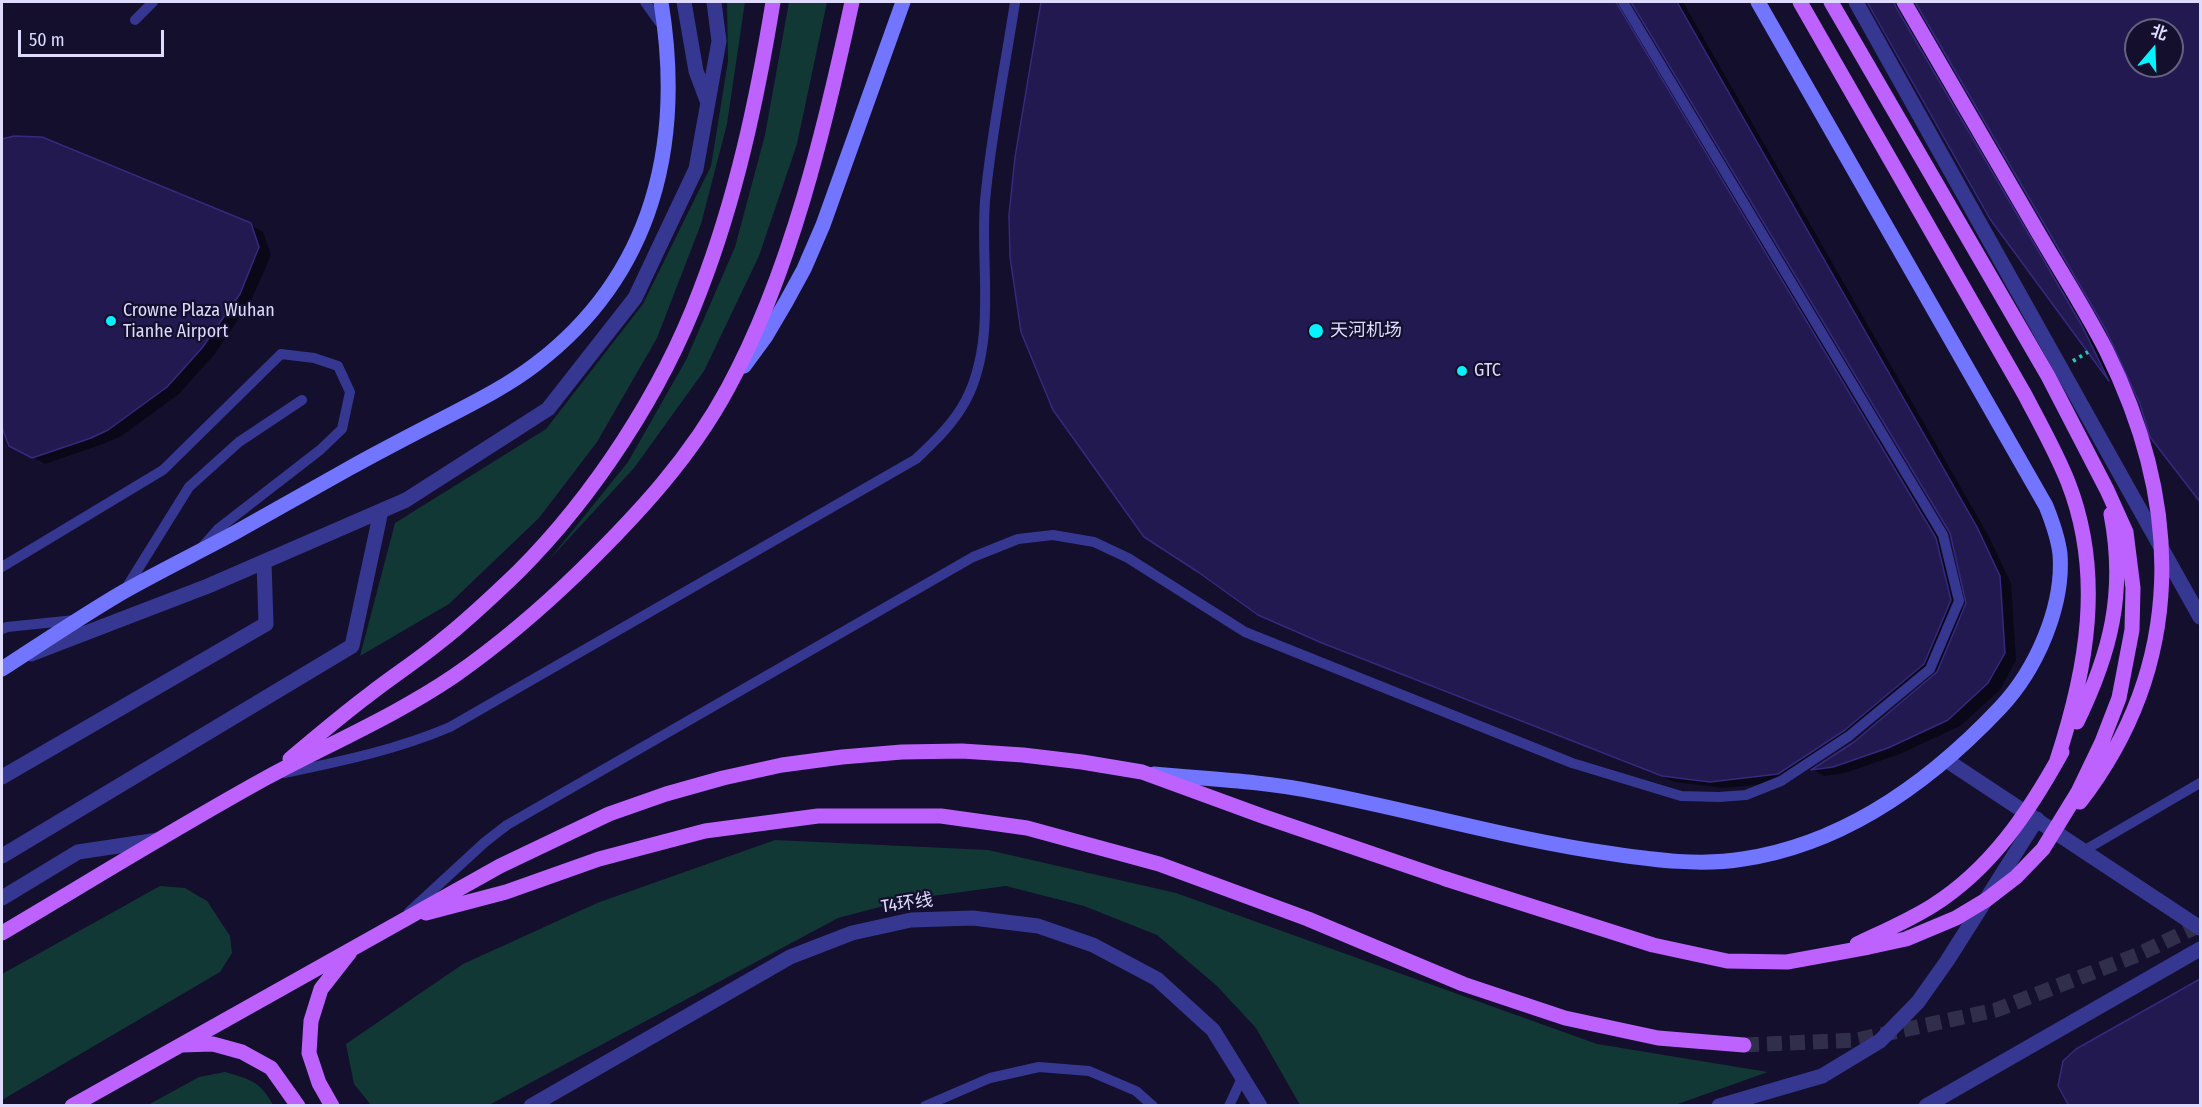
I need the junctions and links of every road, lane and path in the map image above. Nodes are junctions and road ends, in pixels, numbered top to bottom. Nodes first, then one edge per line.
1 (153, 2) edge
2 (645, 2) edge
3 (661, 2) edge
4 (684, 2) edge
5 (714, 2) edge
6 (773, 2) edge
7 (852, 2) edge
8 (903, 2) edge
9 (1015, 2) edge
10 (1623, 2) edge
11 (1758, 2) edge
12 (1800, 2) edge
13 (1831, 2) edge
14 (1856, 2) edge
15 (1904, 2) edge
16 (135, 20) dead end
17 (665, 29) junction
18 (708, 104) junction
19 (729, 388) junction
20 (303, 400) dead end
21 (2107, 490) junction
22 (381, 511) junction
23 (197, 553) junction
24 (264, 562) junction
25 (2, 567) edge
26 (123, 592) junction
27 (2200, 617) edge
28 (80, 619) junction
29 (2, 629) edge
30 (8, 665) edge
31 (1946, 760) junction
32 (2057, 760) junction
33 (1142, 772) junction
34 (269, 776) junction
35 (2, 777) edge
36 (2200, 783) edge
37 (2037, 819) junction
38 (161, 839) junction
39 (2043, 849) junction
40 (2085, 850) junction
41 (2, 855) edge
42 (2, 897) edge
43 (402, 919) junction
44 (2200, 928) edge
45 (2, 933) edge
46 (355, 946) junction
47 (2200, 949) edge
48 (1838, 953) junction
49 (1744, 1045) tunnel mouth
50 (178, 1046) junction
51 (1242, 1078) junction
52 (72, 1106) edge
53 (298, 1106) edge
54 (332, 1106) edge
55 (531, 1106) edge
56 (925, 1106) edge
57 (1153, 1106) edge
58 (1229, 1106) edge
59 (1260, 1106) edge
60 (1719, 1106) edge
61 (1926, 1106) edge

1 - 16 lane
2 - 17 lane
3 - 17 main road
4 - 18 street
5 - 18 street
6 - 34 main road
7 - 19 main road
8 - 19 main road
9 - 34 lane
10 - 43 lane
11 - 31 main road
12 - 32 main road, bridge
13 - 21 main road, bridge
14 - 27 street
15 - 39 main road, bridge
17 - 23 main road
18 - 22 street
19 - 34 main road
20 - 26 lane
21 - 32 main road, bridge
21 - 39 main road, bridge
22 - 24 street
22 - 41 street
23 - 25 lane
23 - 26 main road
24 - 30 street
24 - 35 street
26 - 28 main road
28 - 29 lane
28 - 30 main road
31 - 33 main road
31 - 37 street
32 - 48 main road, bridge
33 - 43 main road
33 - 48 main road, bridge
34 - 38 main road
36 - 40 lane
37 - 40 street
37 - 60 street
38 - 42 street
38 - 45 main road
39 - 48 main road, bridge
40 - 44 street
43 - 46 main road
43 - 49 main road
46 - 50 main road
46 - 54 main road
47 - 61 street
50 - 52 main road
50 - 53 main road
51 - 55 street, T4环线
51 - 58 lane
51 - 59 street, T4环线
56 - 57 lane

